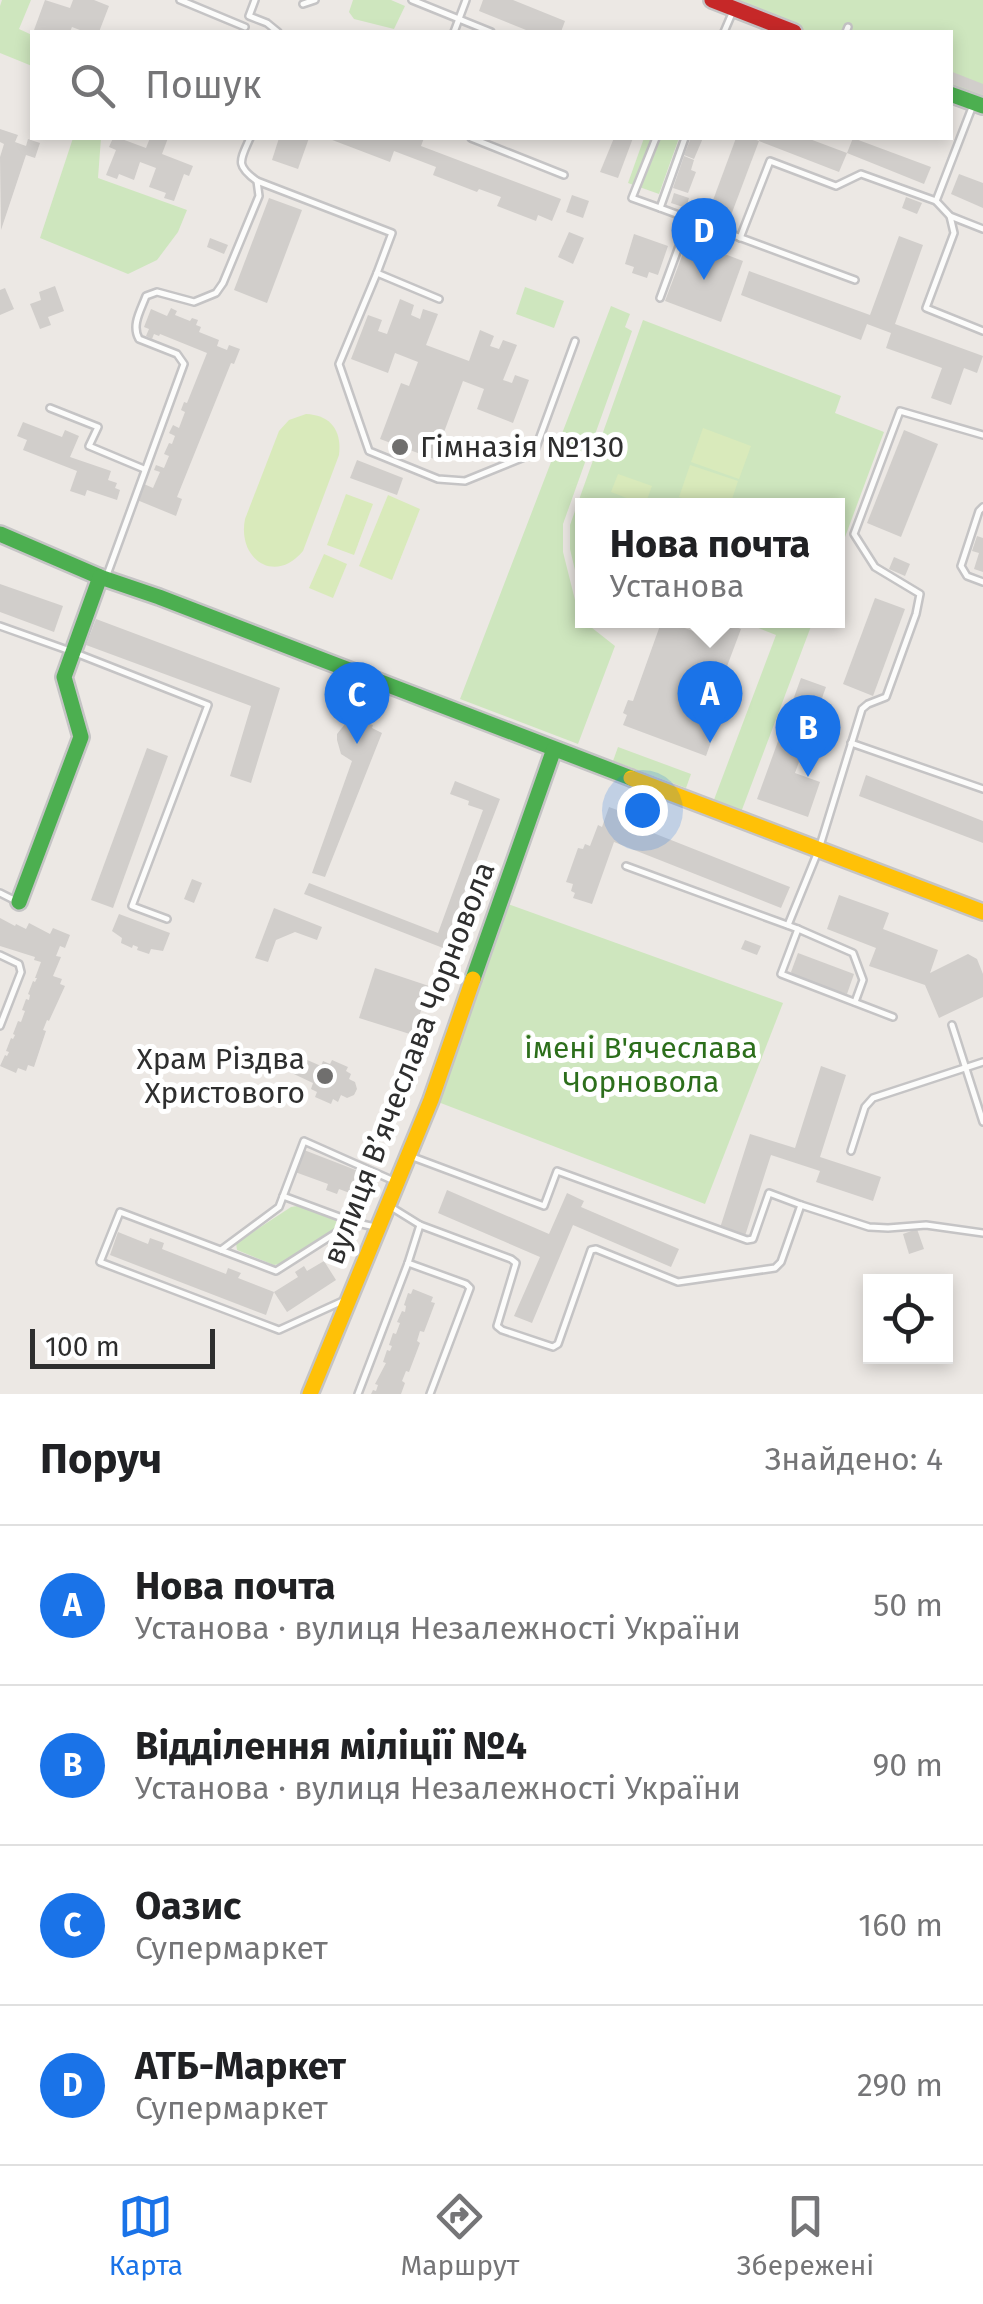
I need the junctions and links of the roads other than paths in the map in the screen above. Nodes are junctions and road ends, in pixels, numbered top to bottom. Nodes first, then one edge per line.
1 (180, 0) edge
2 (255, 0) edge
3 (315, 0) edge
4 (412, 0) edge
5 (466, 0) edge
6 (712, 0) edge
7 (303, 4) dead end
8 (734, 8) junction
9 (249, 16) junction
10 (458, 18) junction
11 (244, 30) edge
12 (275, 30) edge
13 (455, 30) edge
14 (487, 30) edge
15 (725, 30) edge
16 (789, 30) edge
17 (953, 95) edge
18 (978, 104) edge
19 (249, 140) edge
20 (476, 140) edge
21 (655, 140) edge
22 (684, 140) edge
23 (564, 175) dead end
24 (257, 182) junction
25 (936, 201) junction
26 (660, 208) junction
27 (950, 216) junction
28 (689, 219) junction
29 (983, 228) edge
30 (740, 238) junction
31 (377, 273) junction
32 (855, 280) dead end
33 (660, 298) dead end
34 (439, 299) dead end
35 (983, 330) edge
36 (576, 341) dead end
37 (50, 408) dead end
38 (983, 435) edge
39 (144, 470) junction
40 (983, 508) edge
41 (0, 534) edge
42 (103, 578) junction
43 (983, 582) edge
44 (0, 626) edge
45 (73, 652) junction
46 (851, 743) junction
47 (554, 748) junction
48 (983, 790) edge
49 (818, 849) junction
50 (626, 866) dead end
51 (0, 894) edge
52 (19, 902) joint
53 (983, 912) edge
54 (167, 919) dead end
55 (788, 925) junction
56 (798, 929) junction
57 (0, 955) edge
58 (854, 1002) junction
59 (893, 1018) dead end
60 (952, 1025) dead end
61 (0, 1026) edge
62 (983, 1062) edge
63 (966, 1068) junction
64 (983, 1122) edge
65 (851, 1151) dead end
66 (408, 1155) junction
67 (397, 1182) junction
68 (283, 1196) junction
69 (388, 1205) junction
70 (801, 1205) junction
71 (353, 1222) junction
72 (420, 1225) junction
73 (378, 1228) junction
74 (983, 1233) edge
75 (221, 1250) junction
76 (408, 1263) junction
77 (350, 1298) junction
78 (310, 1394) edge
79 (358, 1394) edge
80 (430, 1394) edge

1 - 11 lane
2 - 9 lane
3 - 7 lane
4 - 10 lane
5 - 10 lane
6 - 8 street
8 - 15 lane
8 - 16 street
9 - 11 lane
9 - 12 lane
10 - 13 lane
10 - 14 lane
17 - 18 street
18 - 25 lane
19 - 24 lane
20 - 23 lane
21 - 26 lane
22 - 26 lane
24 - 31 lane
24 - 39 lane
25 - 27 lane
25 - 30 lane
26 - 28 lane
27 - 29 lane
27 - 35 lane
28 - 30 lane
28 - 33 lane
30 - 32 lane
31 - 34 lane
31 - 36 lane
37 - 39 lane
38 - 46 lane
39 - 42 lane
40 - 43 lane
41 - 42 street
42 - 45 street
42 - 47 street
44 - 45 lane
45 - 52 street
45 - 54 lane
46 - 48 lane
46 - 49 lane
47 - 49 street
47 - 66 street, вулиця Вʼячеслава Чорновола
49 - 53 street
49 - 55 lane
50 - 55 lane
51 - 52 lane
55 - 56 lane
56 - 58 lane
56 - 58 lane
57 - 61 lane
58 - 59 lane
60 - 63 lane
62 - 63 lane
63 - 64 lane
63 - 65 lane
66 - 67 street, вулиця Вʼячеслава Чорновола
66 - 70 lane
67 - 68 lane
67 - 69 street, вулиця Вʼячеслава Чорновола
68 - 71 lane
68 - 75 lane
69 - 72 lane
69 - 73 street, вулиця Вʼячеслава Чорновола
70 - 72 lane
70 - 74 lane
71 - 73 lane
71 - 75 lane
72 - 76 lane
73 - 77 street, вулиця Вʼячеслава Чорновола
75 - 77 lane
76 - 79 lane
76 - 80 lane
77 - 78 street, вулиця Вʼячеслава Чорновола

